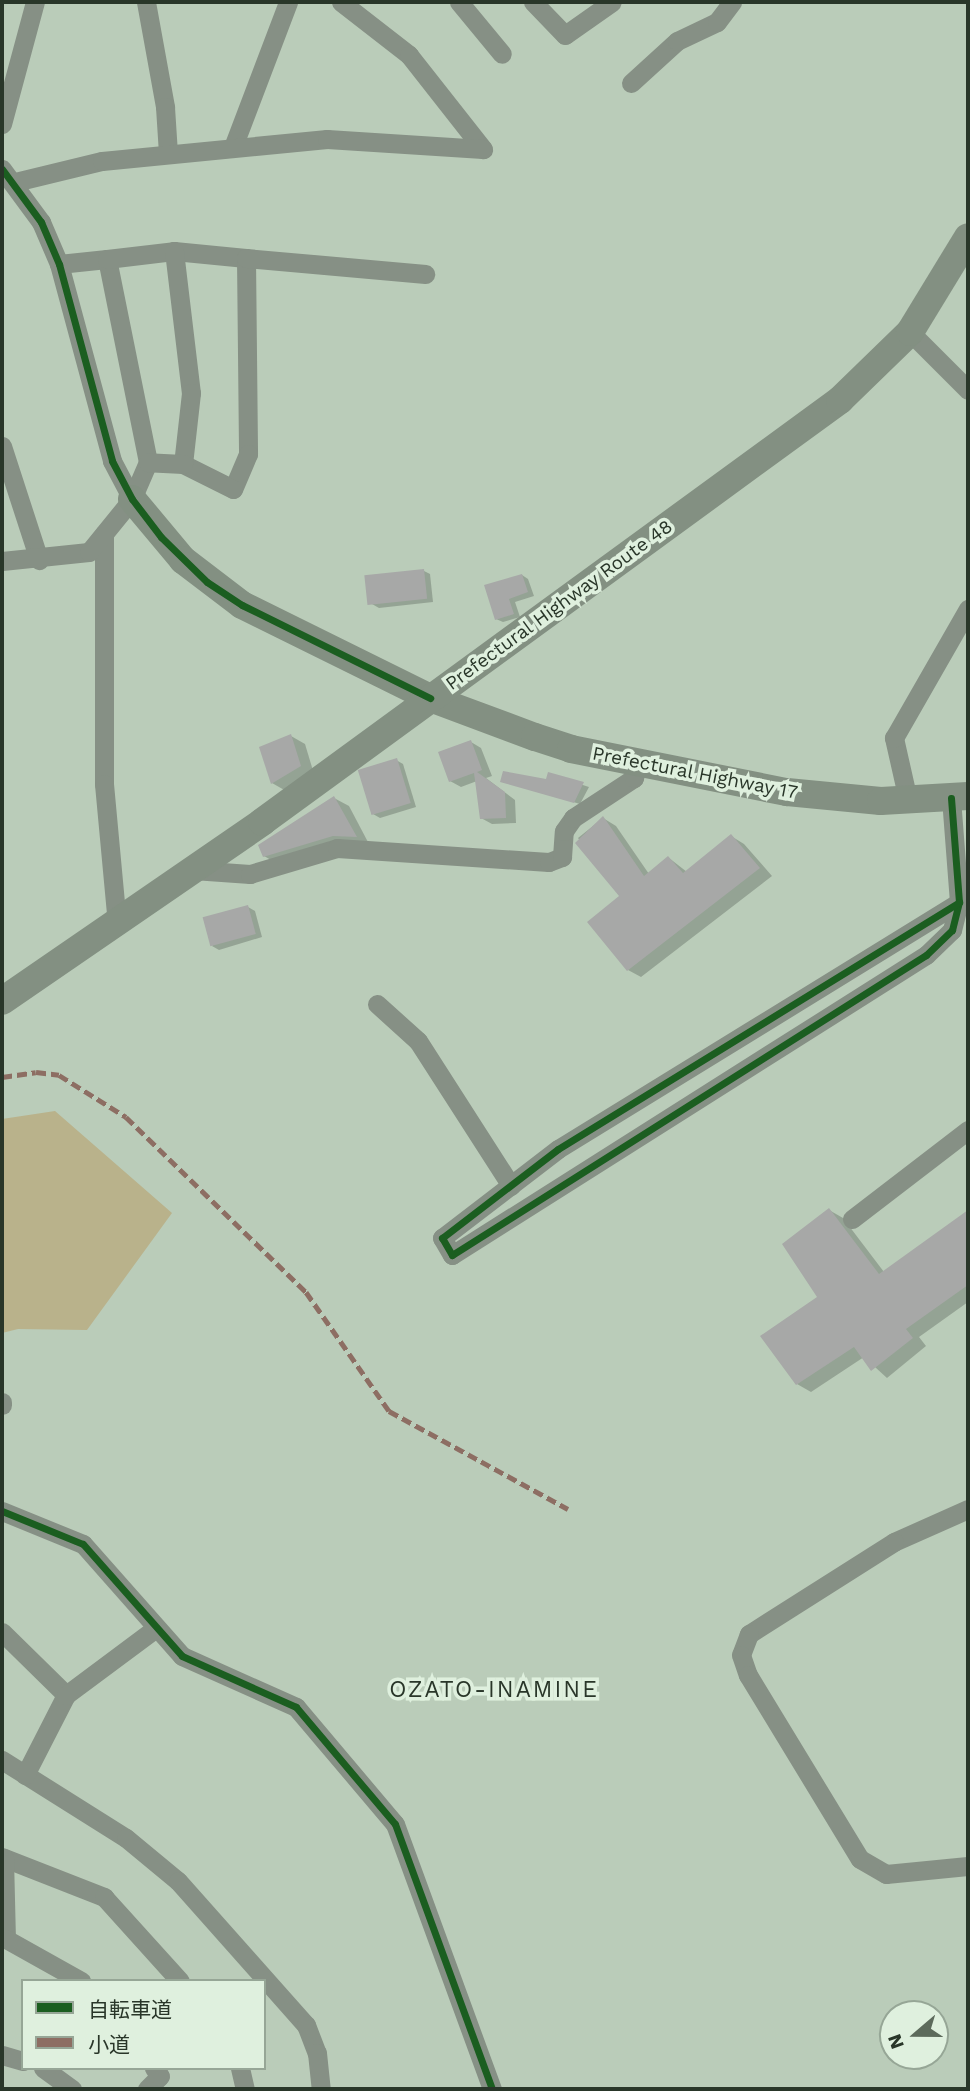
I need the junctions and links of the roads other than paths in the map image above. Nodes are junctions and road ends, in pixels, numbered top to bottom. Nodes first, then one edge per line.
1 (35, 2) edge
2 (146, 2) edge
3 (288, 2) edge
4 (341, 2) edge
5 (459, 2) edge
6 (533, 2) edge
7 (610, 2) edge
8 (732, 2) edge
9 (502, 54) dead end
10 (631, 83) dead end
11 (2, 124) edge
12 (233, 146) junction
13 (168, 153) junction
14 (6, 174) edge
15 (968, 237) edge
16 (174, 251) junction
17 (246, 258) junction
18 (107, 259) junction
19 (59, 264) junction
20 (425, 274) dead end
21 (910, 332) junction
22 (968, 390) edge
23 (2, 446) edge
24 (148, 462) junction
25 (183, 464) junction
26 (132, 499) junction
27 (104, 534) junction
28 (39, 560) junction
29 (2, 561) edge
30 (968, 609) edge
31 (430, 698) junction
32 (638, 762) junction
33 (960, 797) edge
34 (908, 800) junction
35 (193, 870) junction
36 (959, 902) junction
37 (117, 923) junction
38 (2, 1001) edge
39 (377, 1004) dead end
40 (968, 1130) edge
41 (511, 1185) junction
42 (852, 1219) dead end
43 (968, 1509) edge
44 (2, 1511) edge
45 (156, 1628) junction
46 (2, 1632) edge
47 (66, 1695) junction
48 (2, 1760) edge
49 (25, 1774) junction
50 (3, 1857) edge
51 (968, 1866) edge
52 (4, 1939) edge
53 (77, 1979) edge
54 (178, 1979) edge
55 (265, 1979) edge
56 (266, 1980) edge
57 (2, 2055) edge
58 (21, 2060) edge
59 (46, 2070) edge
60 (156, 2070) edge
61 (241, 2070) edge
62 (72, 2089) edge
63 (148, 2089) edge
64 (246, 2089) edge
65 (321, 2089) edge
66 (492, 2089) edge

1 - 11 street
2 - 13 street
3 - 12 street
4 - 12 street
5 - 9 street
6 - 7 street
8 - 10 street
12 - 13 street
13 - 14 street
14 - 19 street
15 - 21 main road, Prefectural Highway Route 48
16 - 17 street
16 - 18 street
16 - 25 street
17 - 20 street
17 - 25 street
18 - 19 street
18 - 24 street
19 - 26 street
21 - 22 street
21 - 31 main road, Prefectural Highway Route 48
23 - 28 street
24 - 25 street
24 - 26 street
26 - 27 street
26 - 31 main road, Prefectural Highway 17
27 - 28 street
27 - 37 street
28 - 29 street
30 - 34 street
31 - 32 main road, Prefectural Highway 17
31 - 35 main road, Prefectural Highway Route 48
32 - 34 main road, Prefectural Highway 17
32 - 35 street
33 - 34 main road, Prefectural Highway 17
33 - 36 street
35 - 37 main road, Prefectural Highway Route 48
36 - 41 street
36 - 41 street
37 - 38 main road, Prefectural Highway Route 48
39 - 41 street
40 - 42 street
43 - 51 street
44 - 45 street
45 - 47 street
45 - 66 street
46 - 47 street
47 - 49 street
48 - 49 street
49 - 55 street
50 - 52 street
50 - 54 street
52 - 53 street
56 - 65 street
57 - 58 street
59 - 62 street
60 - 63 street
61 - 64 street

